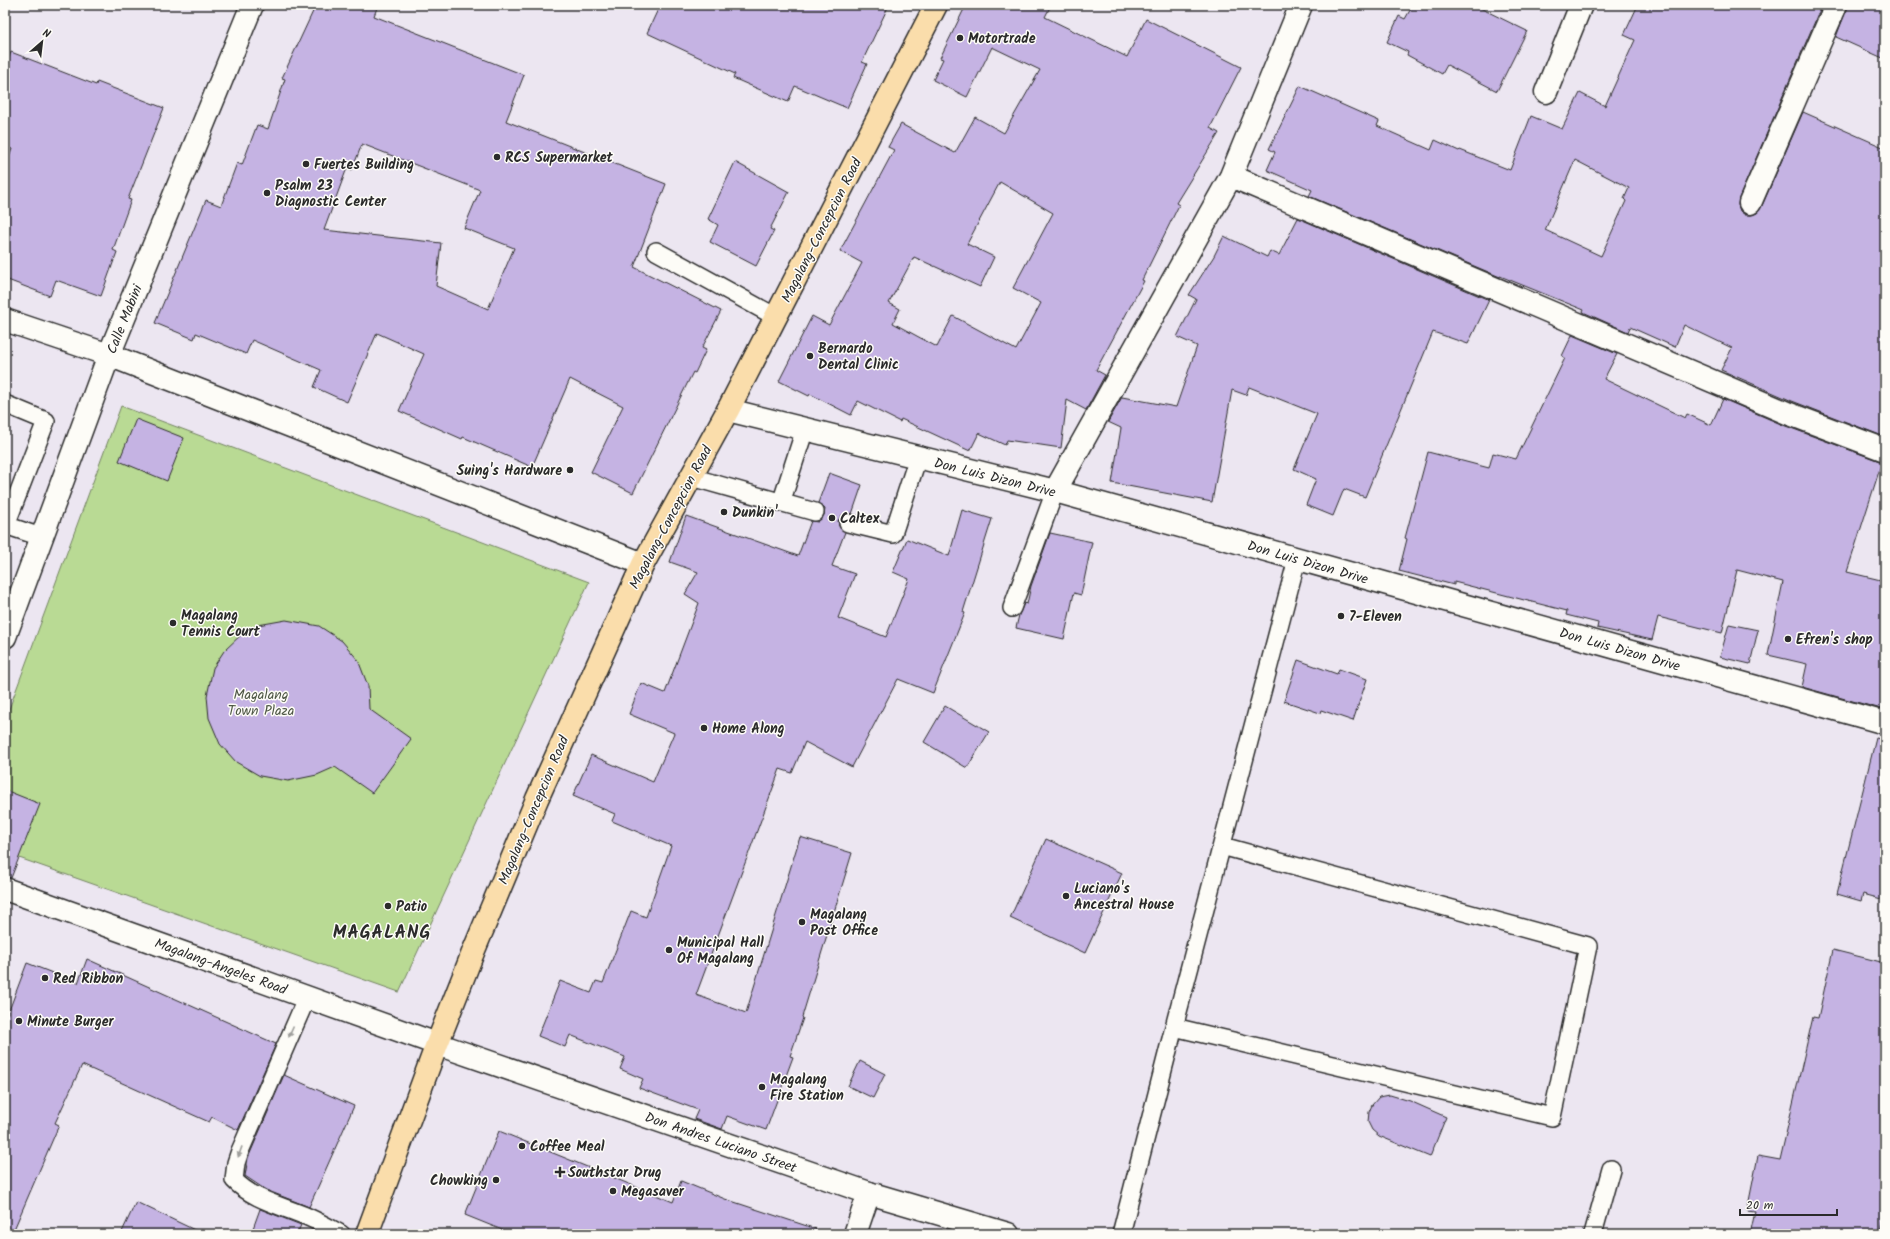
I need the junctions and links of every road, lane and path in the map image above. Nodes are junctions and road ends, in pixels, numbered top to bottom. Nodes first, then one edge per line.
1 (252, 5) edge
2 (936, 5) edge
3 (1301, 5) edge
4 (1581, 5) edge
5 (1836, 5) edge
6 (1546, 92) dead end
7 (1231, 176) junction
8 (1750, 204) dead end
9 (656, 252) dead end
10 (776, 317) junction
11 (5, 320) edge
12 (109, 355) junction
13 (5, 404) edge
14 (728, 410) junction
15 (805, 429) junction
16 (1885, 450) edge
17 (918, 457) junction
18 (691, 478) junction
19 (1055, 491) junction
20 (781, 503) junction
21 (815, 512) dead end
22 (848, 523) dead end
23 (6, 525) edge
24 (41, 537) junction
25 (1297, 559) junction
26 (643, 564) junction
27 (1012, 608) dead end
28 (5, 637) edge
29 (1885, 723) edge
30 (1222, 846) junction
31 (5, 889) edge
32 (307, 997) junction
33 (1174, 1027) junction
34 (437, 1044) junction
35 (1611, 1169) dead end
36 (869, 1193) junction
37 (341, 1234) edge
38 (367, 1234) edge
39 (855, 1234) edge
40 (1008, 1234) edge
41 (1121, 1234) edge
42 (1593, 1234) edge

1 - 12 street, Calle Mabini
2 - 10 main road, Magalang-Concepcion Road
3 - 7 street
4 - 6 street
5 - 8 street
7 - 16 street
7 - 19 street
9 - 10 lane
10 - 14 main road, Magalang-Concepcion Road
11 - 12 street
12 - 24 street, Calle Mabini
12 - 26 street
13 - 23 lane
14 - 15 street, Don Luis Dizon Drive
14 - 18 main road, Magalang-Concepcion Road
15 - 17 street, Don Luis Dizon Drive
15 - 20 lane
17 - 19 street, Don Luis Dizon Drive
17 - 22 lane
18 - 20 lane
18 - 26 main road, Magalang-Concepcion Road
19 - 25 street, Don Luis Dizon Drive
19 - 27 lane
20 - 21 lane
23 - 24 lane
24 - 28 street, Calle Mabini
25 - 29 street, Don Luis Dizon Drive
25 - 30 lane
26 - 34 main road, Magalang-Concepcion Road
30 - 33 lane
30 - 33 lane
31 - 32 street, Magalang-Angeles Road
32 - 34 street, Magalang-Angeles Road
32 -> 37 lane
33 - 41 lane
34 - 36 street, Don Andres Luciano Street
34 - 38 main road, Magalang-Concepcion Road
35 - 42 lane
36 - 39 street
36 - 40 street, Don Andres Luciano Street

